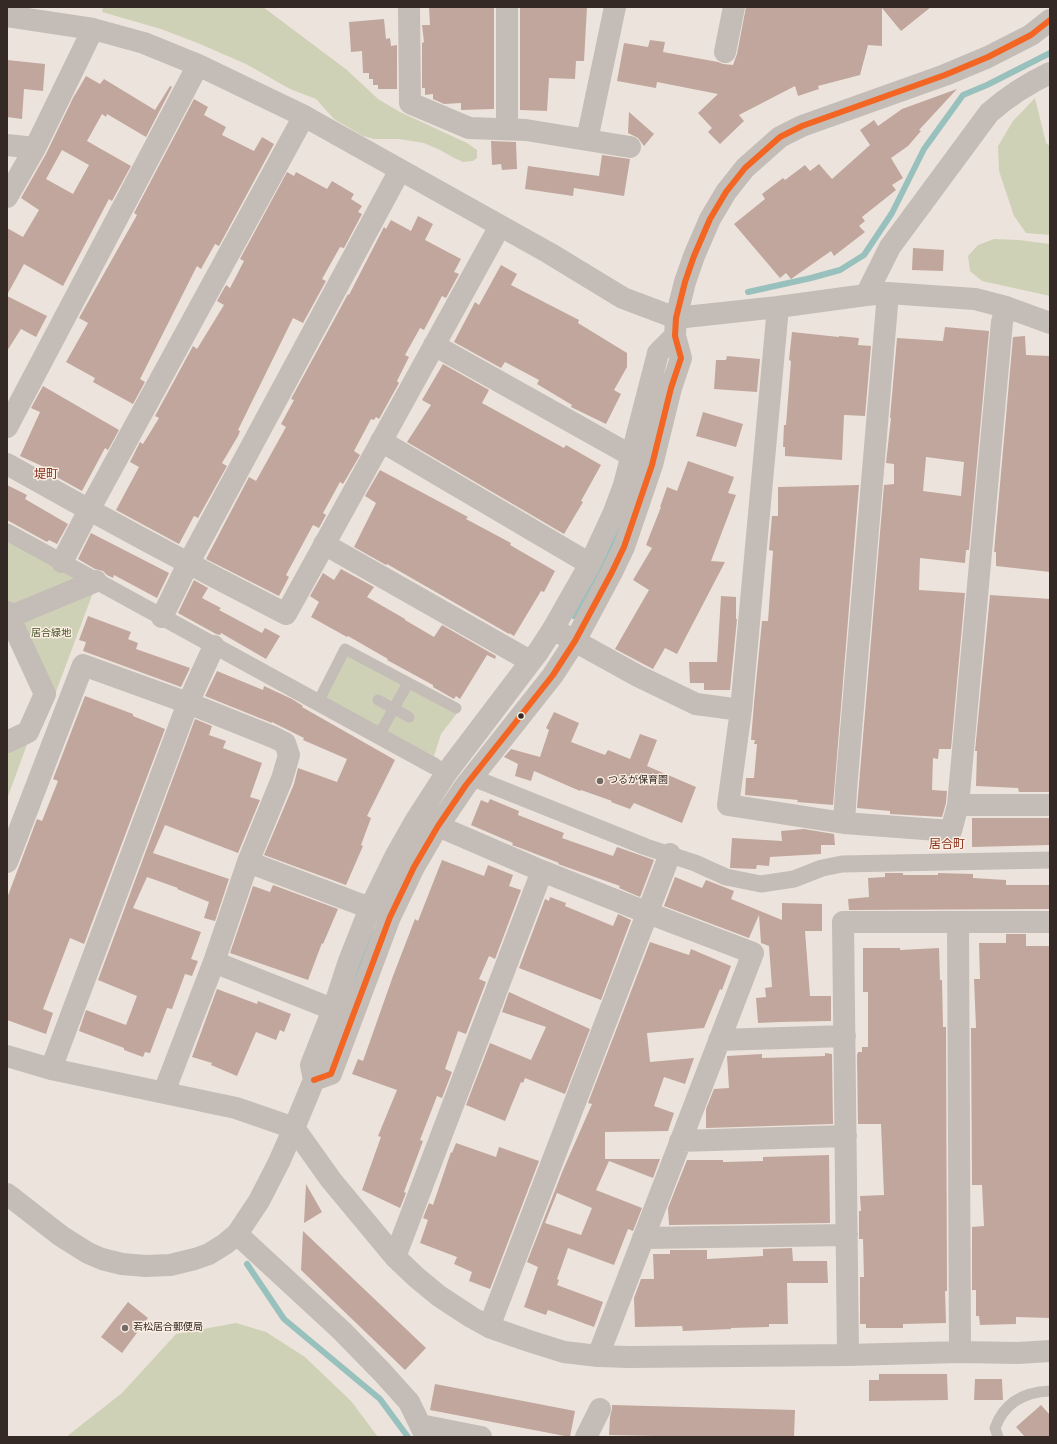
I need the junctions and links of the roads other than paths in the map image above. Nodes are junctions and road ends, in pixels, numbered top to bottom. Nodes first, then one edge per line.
1 (409, 7) edge
2 (507, 7) edge
3 (615, 7) edge
4 (734, 7) edge
5 (7, 16) edge
6 (1050, 20) edge
7 (93, 29) junction
8 (725, 52) dead end
9 (198, 65) junction
10 (1050, 73) edge
11 (304, 116) junction
12 (507, 130) junction
13 (588, 140) junction
14 (7, 145) edge
15 (630, 147) dead end
16 (35, 148) junction
17 (400, 170) junction
18 (7, 197) edge
19 (500, 226) junction
20 (888, 293) junction
21 (866, 294) junction
22 (778, 307) junction
23 (1006, 307) junction
24 (1050, 323) edge
25 (675, 327) junction
26 (434, 345) junction
27 (7, 427) edge
28 (381, 441) junction
29 (632, 456) junction
30 (7, 464) edge
31 (89, 510) junction
32 (7, 532) edge
33 (324, 544) junction
34 (62, 562) junction
35 (188, 564) junction
36 (590, 564) junction
37 (96, 581) junction
38 (8, 616) edge
39 (162, 617) junction
40 (553, 629) junction
41 (575, 641) junction
42 (214, 646) junction
43 (530, 661) junction
44 (408, 682) junction
45 (378, 700) dead end
46 (318, 702) junction
47 (188, 703) junction
48 (393, 708) junction
49 (456, 708) dead end
50 (741, 710) junction
51 (409, 717) dead end
52 (379, 735) junction
53 (7, 742) edge
54 (434, 766) dead end
55 (482, 781) dead end
56 (958, 805) junction
57 (1050, 805) edge
58 (844, 823) junction
59 (438, 826) junction
60 (670, 854) junction
61 (1050, 860) edge
62 (7, 862) edge
63 (248, 862) junction
64 (542, 870) junction
65 (370, 908) junction
66 (648, 914) junction
67 (958, 922) junction
68 (1050, 922) edge
69 (214, 962) junction
70 (334, 1007) junction
71 (845, 1036) junction
72 (719, 1040) junction
73 (7, 1056) edge
74 (51, 1069) junction
75 (314, 1080) junction
76 (164, 1092) junction
77 (294, 1128) junction
78 (846, 1136) junction
79 (680, 1141) junction
80 (7, 1194) edge
81 (237, 1234) junction
82 (847, 1235) junction
83 (643, 1238) junction
84 (395, 1257) junction
85 (489, 1327) junction
86 (1050, 1350) edge
87 (960, 1352) junction
88 (848, 1355) junction
89 (598, 1356) junction
90 (1050, 1391) edge
91 (600, 1409) dead end
92 (423, 1431) edge
93 (481, 1437) edge
94 (586, 1437) edge
95 (998, 1437) edge

1 - 12 street
2 - 12 street
3 - 13 street
4 - 8 street
5 - 7 street
6 - 25 street
7 - 9 street
7 - 16 street
9 - 11 street
9 - 27 street
10 - 21 street
11 - 17 street
11 - 31 street
12 - 13 street
13 - 15 street
14 - 16 street
16 - 18 street
17 - 19 street
17 - 35 street
19 - 25 street
19 - 26 street
20 - 21 street
20 - 23 street
20 - 58 street
21 - 22 street
22 - 25 street
22 - 50 street
23 - 24 street
23 - 56 street
25 - 29 street
25 - 41 street
26 - 28 street
26 - 29 street
28 - 33 street
28 - 36 street
29 - 36 street
30 - 31 street
31 - 34 street
31 - 35 street
32 - 34 street
33 - 35 street
33 - 43 street
34 - 37 street
35 - 39 street
36 - 40 street
37 - 38 street
37 - 39 street
38 - 53 street
39 - 42 street
40 - 41 street
40 - 43 street
41 - 50 street
41 - 59 street
42 - 46 street
42 - 47 street
43 - 65 street
44 - 46 lane
44 - 48 lane
44 - 49 lane
45 - 48 lane
46 - 52 street
47 - 62 street
47 - 63 street
47 - 74 street
48 - 51 lane
48 - 52 lane
50 - 58 street
52 - 54 street
55 - 60 street
56 - 57 street
56 - 58 street
59 - 64 street
59 - 75 street
60 - 61 street
60 - 66 street
63 - 65 street
63 - 69 street
64 - 66 street
64 - 84 street
65 - 70 street
66 - 72 street
66 - 85 street
67 - 68 street
67 - 71 street
67 - 87 street
69 - 70 street
69 - 76 street
70 - 75 street
71 - 72 street
71 - 78 street
72 - 79 street
73 - 74 street
74 - 76 street
75 - 77 street
76 - 77 street
77 - 81 street
77 - 84 street
78 - 79 street
78 - 82 street
79 - 83 street
80 - 81 street
81 - 92 street
82 - 83 street
82 - 88 street
83 - 89 street
84 - 85 street
85 - 89 street
86 - 87 street
87 - 88 street
88 - 89 street
90 - 95 lane
91 - 94 street
92 - 93 street

